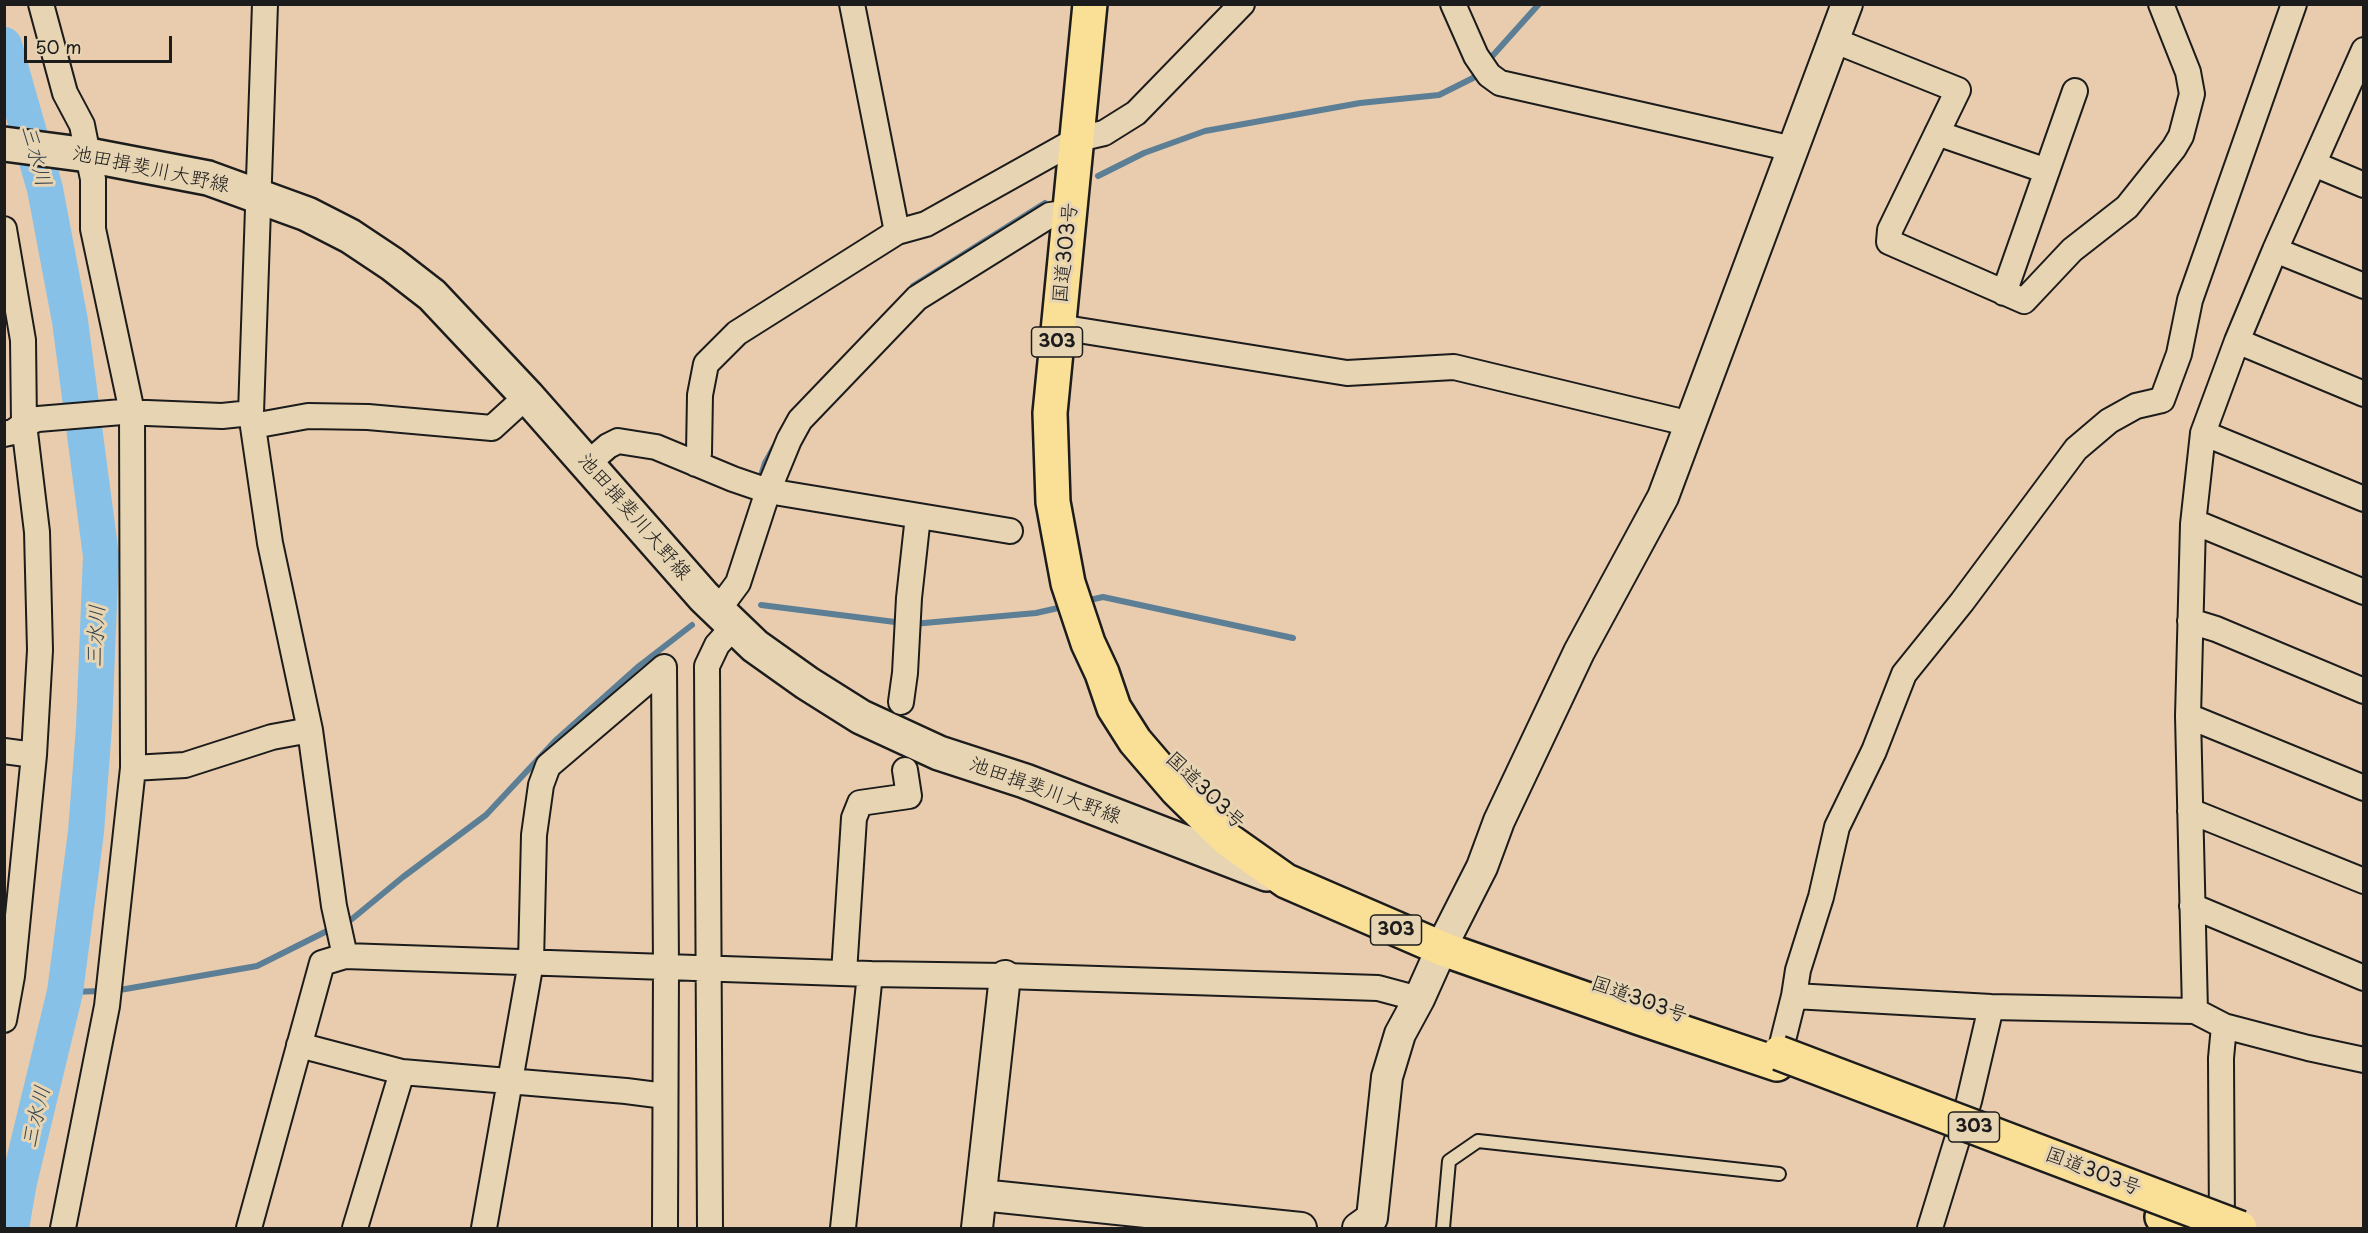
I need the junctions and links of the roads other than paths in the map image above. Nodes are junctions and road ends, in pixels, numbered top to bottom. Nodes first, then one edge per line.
1 (41, 4) edge
2 (265, 4) edge
3 (852, 4) edge
4 (1090, 4) edge
5 (1242, 4) edge
6 (1453, 4) edge
7 (1847, 4) edge
8 (2161, 4) edge
9 (2294, 4) edge
10 (1833, 40) junction
11 (2364, 50) edge
12 (2358, 79) edge
13 (2075, 91) dead end
14 (1936, 133) junction
15 (1078, 139) junction
16 (4, 144) edge
17 (1793, 149) junction
18 (83, 154) junction
19 (2313, 164) junction
20 (2047, 171) junction
21 (2364, 185) edge
22 (259, 195) junction
23 (1071, 212) junction
24 (4, 229) edge
25 (897, 232) junction
26 (2275, 250) junction
27 (2364, 286) edge
28 (2004, 293) junction
29 (1059, 327) junction
30 (2236, 341) junction
31 (2364, 394) edge
32 (527, 396) junction
33 (127, 412) junction
34 (252, 420) junction
35 (18, 422) edge
36 (1691, 424) junction
37 (2203, 433) junction
38 (587, 464) junction
39 (696, 464) junction
40 (768, 491) junction
41 (2364, 499) edge
42 (918, 516) junction
43 (2193, 524) junction
44 (1010, 531) dead end
45 (2364, 592) edge
46 (726, 618) junction
47 (2190, 621) junction
48 (1102, 673) junction
49 (2363, 691) edge
50 (902, 702) dead end
51 (2188, 716) junction
52 (310, 730) junction
53 (4, 751) edge
54 (34, 755) junction
55 (133, 768) junction
56 (904, 770) dead end
57 (2364, 788) edge
58 (2190, 811) junction
59 (1286, 881) junction
60 (2364, 881) edge
61 (2192, 906) junction
62 (1446, 940) junction
63 (343, 948) junction
64 (531, 962) junction
65 (666, 967) junction
66 (710, 968) junction
67 (844, 973) junction
68 (870, 974) junction
69 (1005, 976) junction
70 (2364, 978) edge
71 (1794, 996) junction
72 (1419, 999) junction
73 (1991, 1007) junction
74 (2195, 1011) junction
75 (4, 1020) edge
76 (2224, 1026) junction
77 (298, 1045) junction
78 (1778, 1058) junction
79 (2364, 1060) edge
80 (402, 1072) junction
81 (510, 1082) junction
82 (665, 1096) junction
83 (1779, 1174) dead end
84 (981, 1195) junction
85 (63, 1228) edge
86 (249, 1228) edge
87 (355, 1228) edge
88 (484, 1228) edge
89 (665, 1228) edge
90 (710, 1228) edge
91 (843, 1228) edge
92 (977, 1228) edge
93 (1301, 1228) edge
94 (1358, 1228) edge
95 (1443, 1228) edge
96 (1930, 1228) edge
97 (2191, 1228) edge
98 (2222, 1228) edge
99 (2240, 1228) edge

1 - 18 street
2 - 22 street
3 - 25 street
4 - 15 highway, 国道303号 / 303
5 - 15 street
6 - 17 street
7 - 10 street
8 - 28 street
9 - 71 street
10 - 14 street
10 - 17 street
11 - 12 street
12 - 19 street
13 - 20 street
14 - 20 street
14 - 28 street
15 - 23 highway, 国道303号 / 303
15 - 25 street
16 - 18 main road, 池田揖斐川大野線
17 - 36 street
18 - 22 main road, 池田揖斐川大野線
18 - 33 street
19 - 21 street
19 - 26 street
20 - 28 street
22 - 32 main road, 池田揖斐川大野線
22 - 34 street
23 - 29 highway, 国道303号 / 303
23 - 40 street
24 - 35 street
25 - 39 street
26 - 27 street
26 - 30 street
29 - 36 street
29 - 48 highway, 国道303号 / 303
30 - 31 street
30 - 37 street
32 - 34 street
32 - 38 main road, 池田揖斐川大野線
33 - 34 street
33 - 35 street
33 - 55 street
34 - 52 street
35 - 54 street
36 - 62 street
37 - 41 street
37 - 43 street
38 - 39 street
38 - 46 main road, 池田揖斐川大野線
39 - 40 street
40 - 42 street
40 - 46 street
42 - 44 street
42 - 50 street
43 - 45 street
43 - 47 street
46 - 59 main road, 池田揖斐川大野線
46 - 66 street
47 - 49 street
47 - 51 street
48 - 59 highway, 国道303号 / 303
48 - 62 highway, 国道303号 / 303
51 - 57 street
51 - 58 street
52 - 55 street
52 - 63 street
53 - 54 street
54 - 75 street
55 - 85 street
56 - 67 street
58 - 60 street
58 - 61 street
59 - 62 highway, 国道303号 / 303
61 - 70 street
61 - 74 street
62 - 72 street
62 - 78 highway, 国道303号 / 303
63 - 64 street
63 - 77 street
64 - 65 street
64 - 65 street
64 - 81 street
65 - 66 street
65 - 82 street
66 - 67 street
66 - 90 street
67 - 68 street
68 - 69 street
68 - 91 street
69 - 72 street
69 - 84 street
71 - 73 street
71 - 78 street
72 - 94 street
73 - 74 street
73 - 96 street
74 - 76 street
76 - 79 street
76 - 98 street
77 - 80 street
77 - 86 street
78 - 97 highway, 国道303号 / 303
78 - 99 highway, 国道303号 / 303, bridge
80 - 81 street
80 - 87 street
81 - 82 street
81 - 88 street
82 - 89 street
83 - 95 lane
84 - 92 street
84 - 93 street

